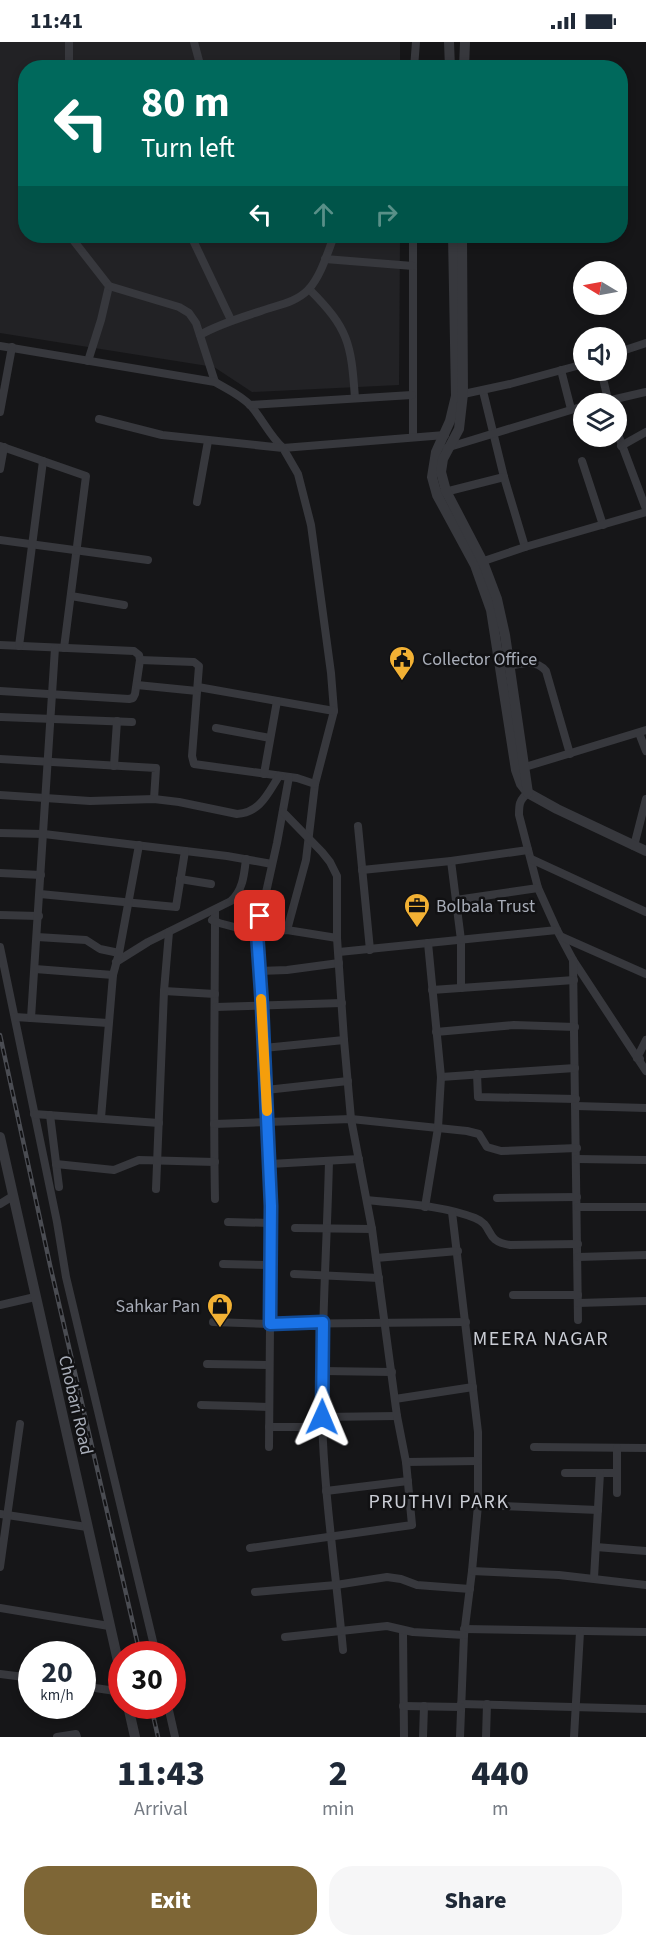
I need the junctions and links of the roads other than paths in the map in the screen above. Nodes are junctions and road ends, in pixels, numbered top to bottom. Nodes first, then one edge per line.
1 (69, 42) edge
2 (194, 42) edge
3 (416, 42) edge
4 (449, 42) edge
5 (465, 42) edge
6 (69, 60) edge
7 (199, 60) edge
8 (415, 60) edge
9 (450, 60) edge
10 (464, 60) edge
11 (75, 243) edge
12 (194, 243) edge
13 (331, 243) edge
14 (413, 243) edge
15 (453, 243) edge
16 (462, 243) edge
17 (325, 259) junction
18 (413, 266) junction
19 (109, 286) junction
20 (309, 289) junction
21 (231, 320) junction
22 (200, 335) junction
23 (646, 344) edge
24 (0, 346) edge
25 (12, 347) junction
26 (627, 350) edge
27 (88, 361) junction
28 (573, 367) edge
29 (561, 370) junction
30 (214, 382) junction
31 (483, 391) junction
32 (646, 392) edge
33 (412, 395) junction
34 (460, 395) junction
35 (627, 397) edge
36 (355, 398) junction
37 (250, 405) junction
38 (572, 409) joint
39 (0, 412) edge
40 (99, 419) dead end
41 (646, 432) edge
42 (444, 435) junction
43 (495, 435) junction
44 (413, 437) junction
45 (208, 441) junction
46 (627, 443) edge
47 (2, 446) edge
48 (449, 447) junction
49 (621, 447) edge
50 (283, 448) junction
51 (436, 452) junction
52 (43, 461) junction
53 (582, 461) dead end
54 (0, 469) edge
55 (504, 477) junction
56 (442, 493) junction
57 (197, 502) dead end
58 (646, 511) edge
59 (603, 525) junction
60 (0, 540) edge
61 (32, 546) junction
62 (525, 547) junction
63 (76, 551) junction
64 (148, 560) dead end
65 (479, 563) junction
66 (71, 596) junction
67 (124, 605) dead end
68 (0, 645) edge
69 (20, 646) junction
70 (59, 648) junction
71 (140, 660) junction
72 (509, 666) junction
73 (137, 685) junction
74 (197, 689) junction
75 (0, 691) edge
76 (52, 694) junction
77 (277, 701) junction
78 (334, 711) junction
79 (1, 717) edge
80 (50, 718) junction
81 (117, 722) junction
82 (132, 722) dead end
83 (216, 728) dead end
84 (643, 732) edge
85 (270, 738) junction
86 (646, 751) edge
87 (570, 754) junction
88 (0, 759) edge
89 (48, 762) junction
90 (114, 766) junction
91 (525, 767) junction
92 (264, 774) junction
93 (279, 776) junction
94 (289, 777) junction
95 (315, 784) junction
96 (528, 793) junction
97 (0, 795) edge
98 (46, 797) junction
99 (154, 799) junction
100 (646, 799) edge
101 (283, 812) junction
102 (358, 826) dead end
103 (0, 833) edge
104 (44, 834) junction
105 (309, 838) junction
106 (139, 845) junction
107 (634, 846) junction
108 (185, 851) junction
109 (646, 851) edge
110 (530, 855) junction
111 (246, 859) junction
112 (451, 861) junction
113 (272, 864) junction
114 (362, 870) junction
115 (0, 873) edge
116 (41, 875) junction
117 (180, 879) junction
118 (211, 884) dead end
119 (538, 888) junction
120 (40, 894) junction
121 (456, 900) junction
122 (129, 903) junction
123 (215, 909) junction
124 (646, 912) edge
125 (0, 915) edge
126 (203, 915) junction
127 (39, 916) junction
128 (215, 921) junction
129 (287, 930) junction
130 (169, 932) junction
131 (257, 933) junction
132 (559, 934) junction
133 (37, 937) junction
134 (338, 938) junction
135 (461, 940) junction
136 (428, 944) junction
137 (0, 947) edge
138 (370, 950) junction
139 (339, 952) junction
140 (119, 953) junction
141 (573, 960) junction
142 (116, 963) junction
143 (339, 963) junction
144 (35, 969) junction
145 (259, 971) junction
146 (646, 974) edge
147 (113, 975) junction
148 (574, 980) junction
149 (461, 988) junction
150 (432, 990) junction
151 (164, 991) junction
152 (215, 994) junction
153 (342, 1003) junction
154 (262, 1006) junction
155 (216, 1007) junction
156 (15, 1017) junction
157 (31, 1018) junction
158 (108, 1023) junction
159 (575, 1027) junction
160 (436, 1032) junction
161 (646, 1040) edge
162 (344, 1041) junction
163 (264, 1048) junction
164 (642, 1060) edge
165 (575, 1068) junction
166 (646, 1071) edge
167 (477, 1074) junction
168 (441, 1077) junction
169 (348, 1082) junction
170 (266, 1090) junction
171 (576, 1102) junction
172 (646, 1108) edge
173 (34, 1114) junction
174 (50, 1115) junction
175 (101, 1118) junction
176 (351, 1119) junction
177 (159, 1123) junction
178 (268, 1123) junction
179 (214, 1124) junction
180 (438, 1128) junction
181 (0, 1137) edge
182 (577, 1148) junction
183 (359, 1159) junction
184 (577, 1159) junction
185 (646, 1160) edge
186 (157, 1161) junction
187 (329, 1161) junction
188 (214, 1162) junction
189 (56, 1164) junction
190 (270, 1164) junction
191 (59, 1187) dead end
192 (156, 1189) dead end
193 (13, 1196) junction
194 (578, 1197) junction
195 (497, 1198) dead end
196 (215, 1199) dead end
197 (367, 1200) junction
198 (0, 1203) edge
199 (425, 1207) junction
200 (578, 1207) junction
201 (646, 1207) edge
202 (452, 1212) junction
203 (228, 1222) dead end
204 (270, 1223) junction
205 (295, 1228) dead end
206 (327, 1229) junction
207 (372, 1229) junction
208 (578, 1244) junction
209 (458, 1251) junction
210 (646, 1255) edge
211 (578, 1257) junction
212 (376, 1258) junction
213 (222, 1264) dead end
214 (270, 1264) junction
215 (294, 1274) dead end
216 (325, 1275) junction
217 (379, 1278) junction
218 (513, 1295) dead end
219 (35, 1297) junction
220 (578, 1299) junction
221 (646, 1301) edge
222 (0, 1305) edge
223 (578, 1320) dead end
224 (213, 1322) dead end
225 (323, 1322) junction
226 (386, 1322) junction
227 (466, 1322) junction
228 (270, 1324) junction
229 (207, 1365) dead end
230 (269, 1365) junction
231 (323, 1371) junction
232 (392, 1372) junction
233 (473, 1387) junction
234 (395, 1399) junction
235 (201, 1405) dead end
236 (269, 1407) junction
237 (397, 1416) junction
238 (322, 1422) junction
239 (20, 1424) dead end
240 (269, 1428) junction
241 (269, 1447) dead end
242 (534, 1447) dead end
243 (617, 1448) junction
244 (646, 1448) edge
245 (478, 1461) junction
246 (406, 1462) junction
247 (565, 1473) dead end
248 (600, 1473) junction
249 (617, 1473) junction
250 (408, 1481) junction
251 (326, 1491) junction
252 (617, 1493) dead end
253 (478, 1505) junction
254 (598, 1510) junction
255 (4, 1515) edge
256 (87, 1527) junction
257 (331, 1537) junction
258 (250, 1548) dead end
259 (596, 1548) junction
260 (646, 1551) edge
261 (0, 1562) edge
262 (472, 1571) junction
263 (594, 1578) junction
264 (336, 1585) junction
265 (646, 1585) edge
266 (470, 1589) junction
267 (255, 1592) dead end
268 (0, 1608) edge
269 (110, 1626) junction
270 (341, 1631) junction
271 (404, 1631) junction
272 (464, 1632) junction
273 (580, 1632) junction
274 (646, 1632) edge
275 (285, 1638) dead end
276 (113, 1641) edge
277 (153, 1641) edge
278 (343, 1650) dead end
279 (0, 1674) edge
280 (18, 1676) edge
281 (487, 1704) junction
282 (461, 1705) junction
283 (404, 1706) junction
284 (424, 1706) junction
285 (577, 1707) junction
286 (646, 1709) edge
287 (131, 1719) edge
288 (171, 1719) edge
289 (57, 1737) edge
290 (77, 1737) edge
291 (135, 1737) edge
292 (176, 1737) edge
293 (404, 1737) edge
294 (423, 1737) edge
295 (460, 1737) edge
296 (486, 1737) edge
297 (574, 1737) edge

1 - 6 street
2 - 7 street
3 - 8 street
4 - 9 street
5 - 10 street
11 - 19 street
12 - 21 street
13 - 17 street
14 - 18 street
15 - 34 street
16 - 34 street
17 - 18 street
17 - 20 street
18 - 33 street
19 - 22 street
19 - 27 street
20 - 21 street
20 - 36 street
21 - 22 street
22 - 30 street
23 - 26 street
24 - 25 street
25 - 27 street
25 - 39 street
27 - 30 street
28 - 29 street
29 - 31 street
29 - 38 street
30 - 37 street
31 - 34 street
31 - 43 street
32 - 35 street
33 - 36 street
33 - 44 street
34 - 42 street
34 - 48 street
36 - 37 street
37 - 50 street
38 - 43 street
40 - 45 street
41 - 46 street
42 - 44 street
42 - 51 street
43 - 48 street
43 - 55 street
44 - 50 street
45 - 50 street
45 - 57 street
47 - 52 street
47 - 54 street
48 - 51 street
48 - 56 street
49 - 58 street
50 - 78 street
51 - 56 street
52 - 61 street
52 - 63 street
53 - 59 street
55 - 56 street
55 - 62 street
56 - 65 street
58 - 59 street
59 - 62 street
60 - 61 street
61 - 63 street
61 - 69 street
62 - 65 street
63 - 64 street
63 - 66 street
65 - 72 street
65 - 96 street
66 - 67 street
66 - 70 street
68 - 69 street
69 - 70 street
70 - 71 street
70 - 76 street
71 - 73 street
71 - 74 street
72 - 87 street
72 - 91 street
73 - 74 street
73 - 76 street
74 - 77 street
74 - 92 street
75 - 76 street
76 - 80 street
77 - 78 street
77 - 85 street
78 - 95 street
79 - 80 street
80 - 81 street
80 - 89 street
81 - 82 street
81 - 90 street
83 - 85 street
84 - 86 street
84 - 87 street
85 - 92 street
87 - 91 street
88 - 89 street
89 - 90 street
89 - 98 street
90 - 99 street
91 - 96 street
92 - 93 street
93 - 94 street
93 - 99 street
94 - 95 street
94 - 101 street
95 - 105 street
96 - 107 street
96 - 110 street
97 - 98 street
98 - 99 street
98 - 104 street
100 - 107 street
101 - 105 street
101 - 113 street
102 - 114 street
103 - 104 street
104 - 106 street
104 - 116 street
105 - 129 street
105 - 134 street
106 - 108 street
106 - 122 street
107 - 109 street
108 - 111 street
108 - 117 street
110 - 112 street
110 - 119 street
110 - 124 street
111 - 113 street
111 - 123 street
112 - 114 street
112 - 121 street
113 - 131 street
114 - 138 street
115 - 116 street
116 - 120 street
117 - 118 street
117 - 122 street
119 - 121 street
119 - 132 street
120 - 122 street
120 - 127 street
121 - 135 street
122 - 140 street
123 - 126 street
123 - 128 street
125 - 127 street
126 - 128 street
126 - 130 street
127 - 133 street
128 - 131 street
128 - 152 street
129 - 131 street
129 - 134 street
130 - 142 street
130 - 151 street
131 - 145 street
132 - 135 street
132 - 141 street
132 - 146 street
133 - 140 street
133 - 144 street
134 - 139 street
135 - 136 street
135 - 149 street
136 - 138 street
136 - 150 street
137 - 156 street
138 - 139 street
139 - 143 street
140 - 142 street
141 - 148 street
141 - 164 street
142 - 147 street
143 - 145 street
143 - 153 street
144 - 147 street
144 - 157 street
145 - 154 street
147 - 158 street
148 - 149 street
148 - 159 street
149 - 150 street
150 - 160 street
151 - 152 street
151 - 177 street
152 - 155 street
153 - 154 street
153 - 162 street
154 - 155 street
154 - 163 street
155 - 179 street
156 - 157 street
156 - 173 street
157 - 158 street
158 - 175 street
159 - 160 street
159 - 165 street
160 - 168 street
161 - 164 street
162 - 163 street
162 - 169 street
163 - 170 street
164 - 166 street
165 - 167 street
165 - 171 street
167 - 168 street
167 - 171 street
168 - 180 street
169 - 170 street
169 - 176 street
170 - 178 street
171 - 172 street
171 - 182 street
173 - 174 street
173 - 277 street
174 - 175 street
174 - 189 street
175 - 177 street
176 - 178 street
176 - 180 street
176 - 183 street
177 - 186 street
178 - 179 street
178 - 190 street
179 - 188 street
180 - 182 street
180 - 199 street
181 - 193 street, Chobari Road
182 - 184 street
183 - 187 street
183 - 197 street
184 - 185 street
184 - 194 street
186 - 188 street
186 - 189 street
186 - 192 street
187 - 190 street
187 - 206 street
188 - 196 street
189 - 191 street
190 - 204 street
193 - 198 street
193 - 219 street, Chobari Road
194 - 195 street
194 - 200 street
197 - 199 street
197 - 207 street
199 - 202 street
200 - 201 street
200 - 208 street
202 - 208 street
202 - 209 street
203 - 204 street
204 - 214 street
205 - 206 street
206 - 207 street
206 - 216 street
207 - 212 street
208 - 211 street
209 - 212 street
209 - 227 street
210 - 211 street
211 - 220 street
212 - 217 street
213 - 214 street
214 - 228 street
215 - 216 street
216 - 217 street
216 - 225 street
217 - 226 street
218 - 220 street
219 - 222 street
219 - 256 street, Chobari Road
220 - 221 street
220 - 223 street
224 - 228 street
225 - 226 street
225 - 228 street
225 - 231 street
226 - 227 street
226 - 232 street
227 - 233 street
228 - 230 street
229 - 230 street
230 - 236 street
231 - 232 street
231 - 238 street
232 - 234 street
233 - 234 street
233 - 245 street
234 - 237 street
235 - 236 street
236 - 240 street
237 - 238 street
237 - 246 street
238 - 240 street
238 - 251 street
239 - 255 street
240 - 241 street
242 - 243 street
243 - 244 street
243 - 249 street
245 - 246 street
245 - 253 street
246 - 250 street
247 - 248 street
248 - 249 street
248 - 254 street
249 - 252 street
250 - 251 street
250 - 257 street
251 - 257 street
253 - 254 street
253 - 262 street
254 - 259 street
255 - 256 street
255 - 261 street
256 - 269 street, Chobari Road
257 - 258 street
257 - 264 street
259 - 260 street
259 - 263 street
262 - 263 street
262 - 266 street
263 - 265 street
264 - 266 street
264 - 267 street
264 - 270 street
266 - 272 street
268 - 269 street
269 - 276 street, Chobari Road
270 - 271 street
270 - 275 street
270 - 278 street
271 - 272 street
271 - 283 street
272 - 273 street
272 - 282 street
273 - 274 street
273 - 285 street
279 - 280 street
281 - 282 street
281 - 285 street
281 - 296 street
282 - 284 street
282 - 295 street
283 - 284 street
283 - 293 street
284 - 294 street
285 - 286 street
285 - 297 street
287 - 291 street
288 - 292 street
289 - 290 street

